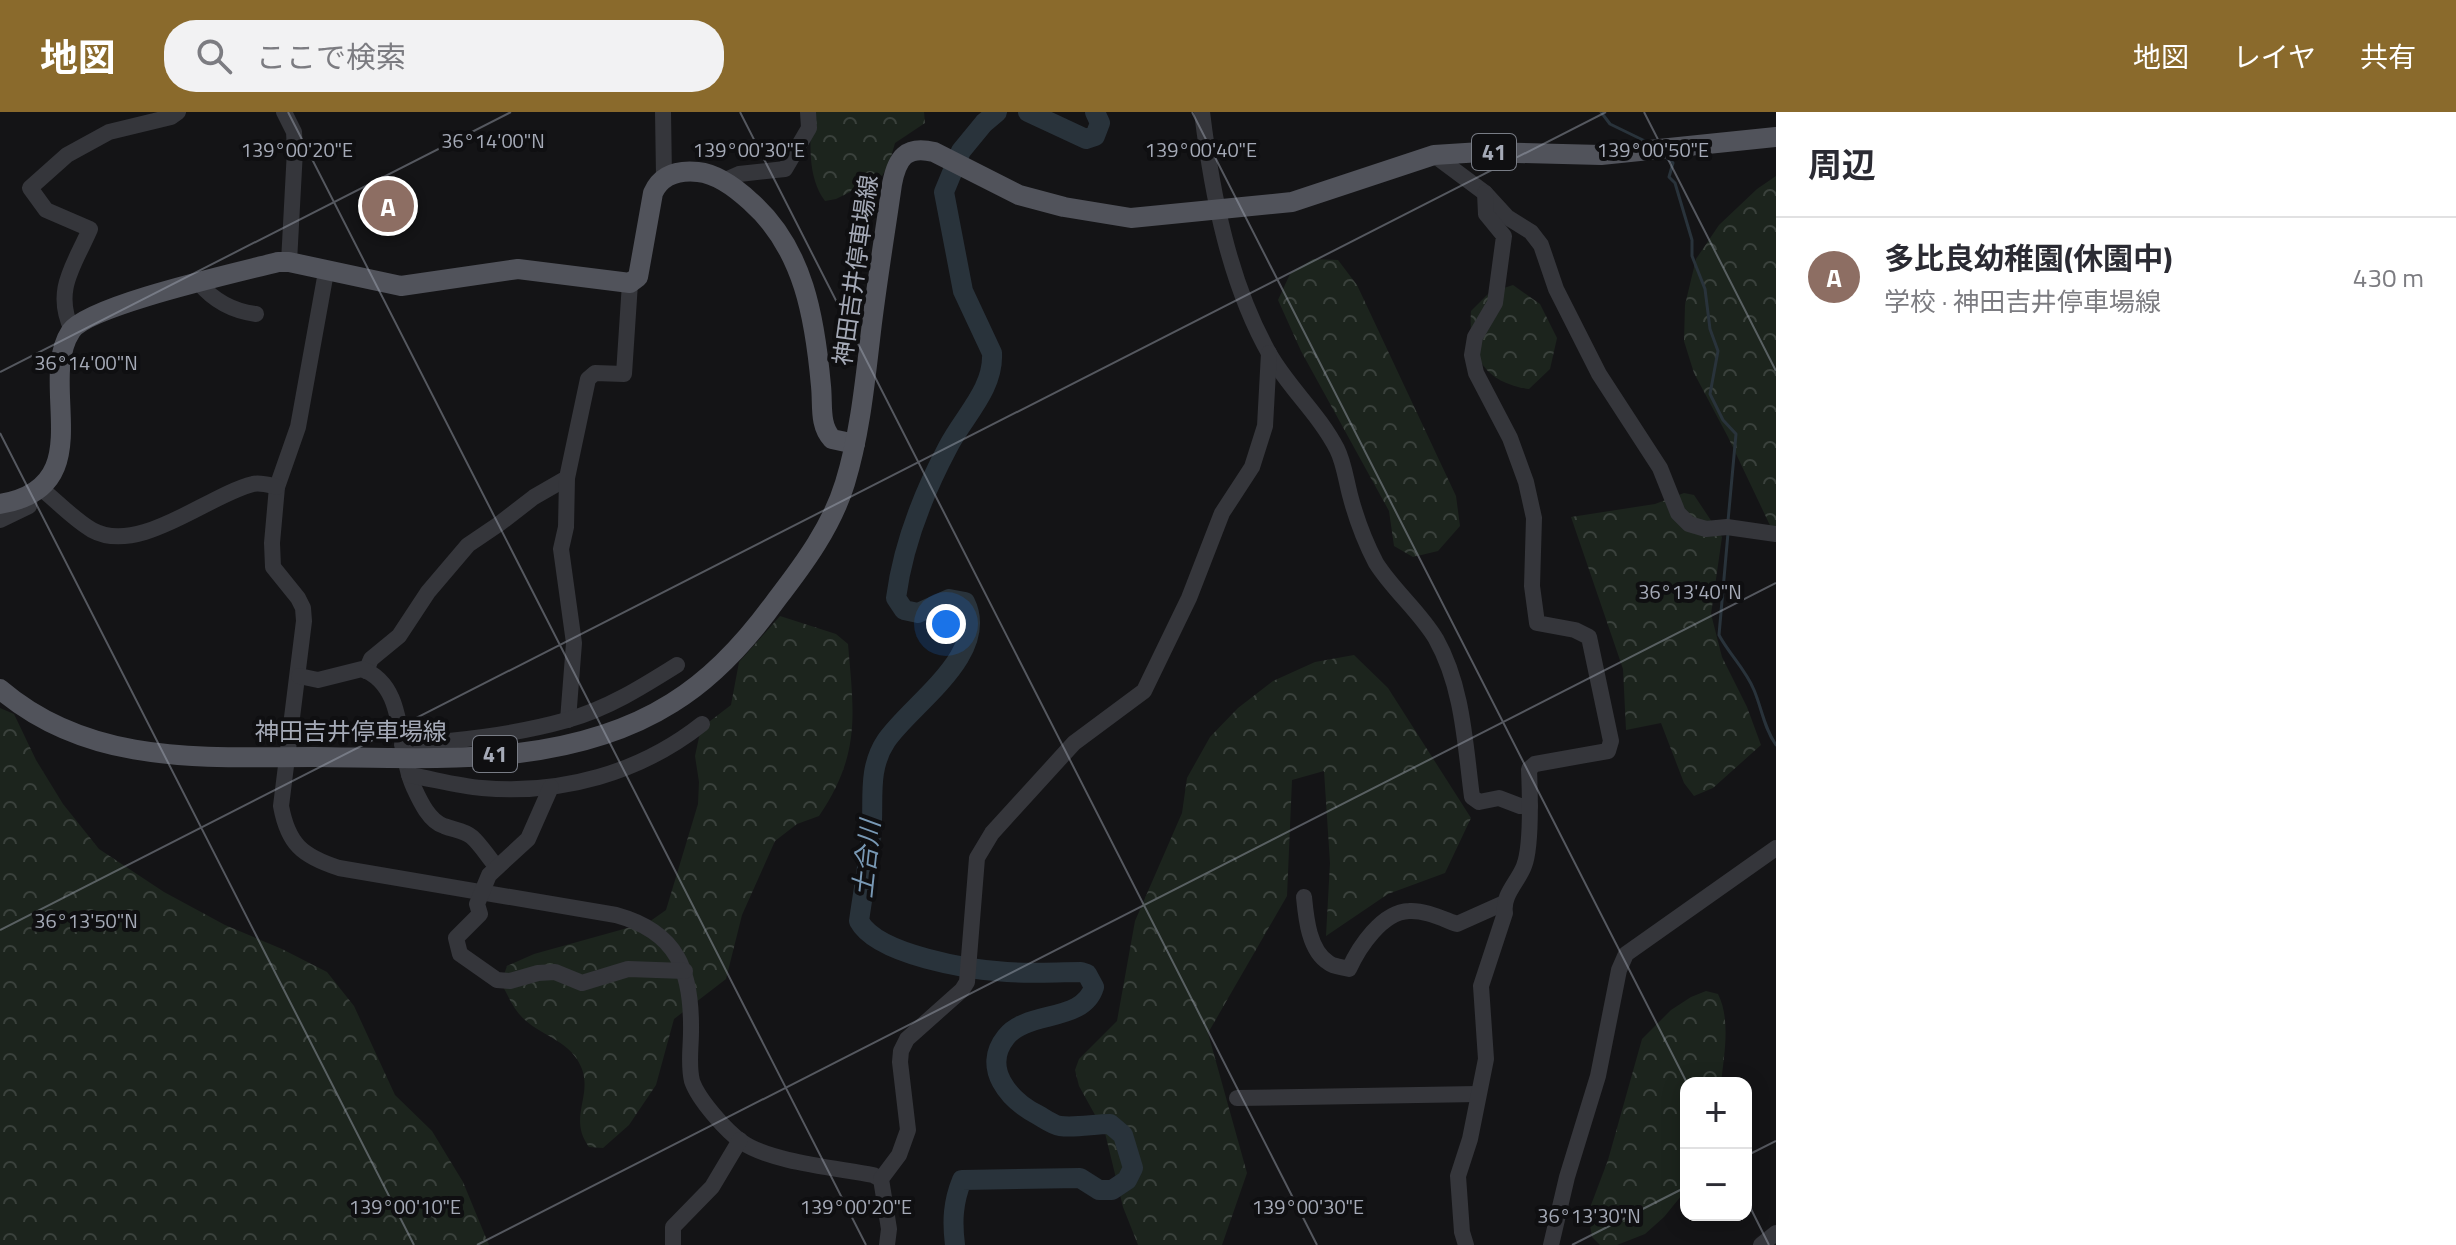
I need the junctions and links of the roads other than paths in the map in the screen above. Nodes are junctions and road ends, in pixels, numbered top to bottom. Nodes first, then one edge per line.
1 (178, 112) edge
2 (284, 112) edge
3 (663, 112) edge
4 (808, 112) edge
5 (1202, 112) edge
6 (1776, 137) edge
7 (1434, 155) junction
8 (664, 176) junction
9 (723, 181) junction
10 (1485, 193) junction
11 (1219, 211) junction
12 (289, 262) junction
13 (326, 272) junction
14 (199, 283) junction
15 (630, 283) junction
16 (256, 314) dead end
17 (72, 330) junction
18 (1269, 353) junction
19 (855, 444) junction
20 (567, 478) junction
21 (277, 487) junction
22 (35, 490) junction
23 (0, 504) edge
24 (0, 520) edge
25 (1776, 534) edge
26 (677, 665) dead end
27 (366, 671) junction
28 (299, 676) junction
29 (0, 689) edge
30 (568, 720) junction
31 (702, 724) dead end
32 (287, 757) junction
33 (405, 759) junction
34 (551, 787) junction
35 (1530, 806) junction
36 (1776, 848) edge
37 (496, 866) junction
38 (482, 891) junction
39 (1304, 897) dead end
40 (1504, 903) junction
41 (685, 971) junction
42 (1478, 1094) junction
43 (1237, 1098) dead end
44 (740, 1140) junction
45 (881, 1179) junction
46 (1776, 1233) edge
47 (673, 1245) edge
48 (887, 1245) edge
49 (1466, 1245) edge
50 (1551, 1245) edge
51 (1761, 1245) edge

1 - 17 street
2 - 12 street
3 - 8 street
4 - 9 street
5 - 11 street
6 - 7 main road, 神田吉井停車場線 / 41
7 - 10 street
7 - 11 main road, 神田吉井停車場線 / 41
8 - 9 main road, 神田吉井停車場線
8 - 15 main road
9 - 19 main road, 神田吉井停車場線
10 - 25 street
10 - 35 street
11 - 18 street
11 - 19 main road, 神田吉井停車場線 / 41
12 - 13 main road
12 - 14 main road
13 - 15 main road
13 - 21 street
14 - 16 street
14 - 17 main road
15 - 20 street
17 - 22 main road
18 - 35 street
18 - 45 street
19 - 33 main road, 神田吉井停車場線 / 41
20 - 27 street
20 - 30 street
21 - 22 street
21 - 28 street
22 - 23 main road
22 - 24 street
26 - 30 street
27 - 28 street
27 - 33 street
28 - 32 street
29 - 32 main road, 神田吉井停車場線 / 41
30 - 33 street
31 - 34 street
32 - 33 main road, 神田吉井停車場線 / 41
32 - 38 street
33 - 34 street
33 - 37 street
34 - 37 street
35 - 40 street
36 - 50 street
37 - 38 street
38 - 41 street
38 - 41 street
39 - 40 street
40 - 42 street
41 - 44 street
42 - 43 street
42 - 49 street
44 - 45 street
44 - 47 street
45 - 48 street
46 - 51 street

